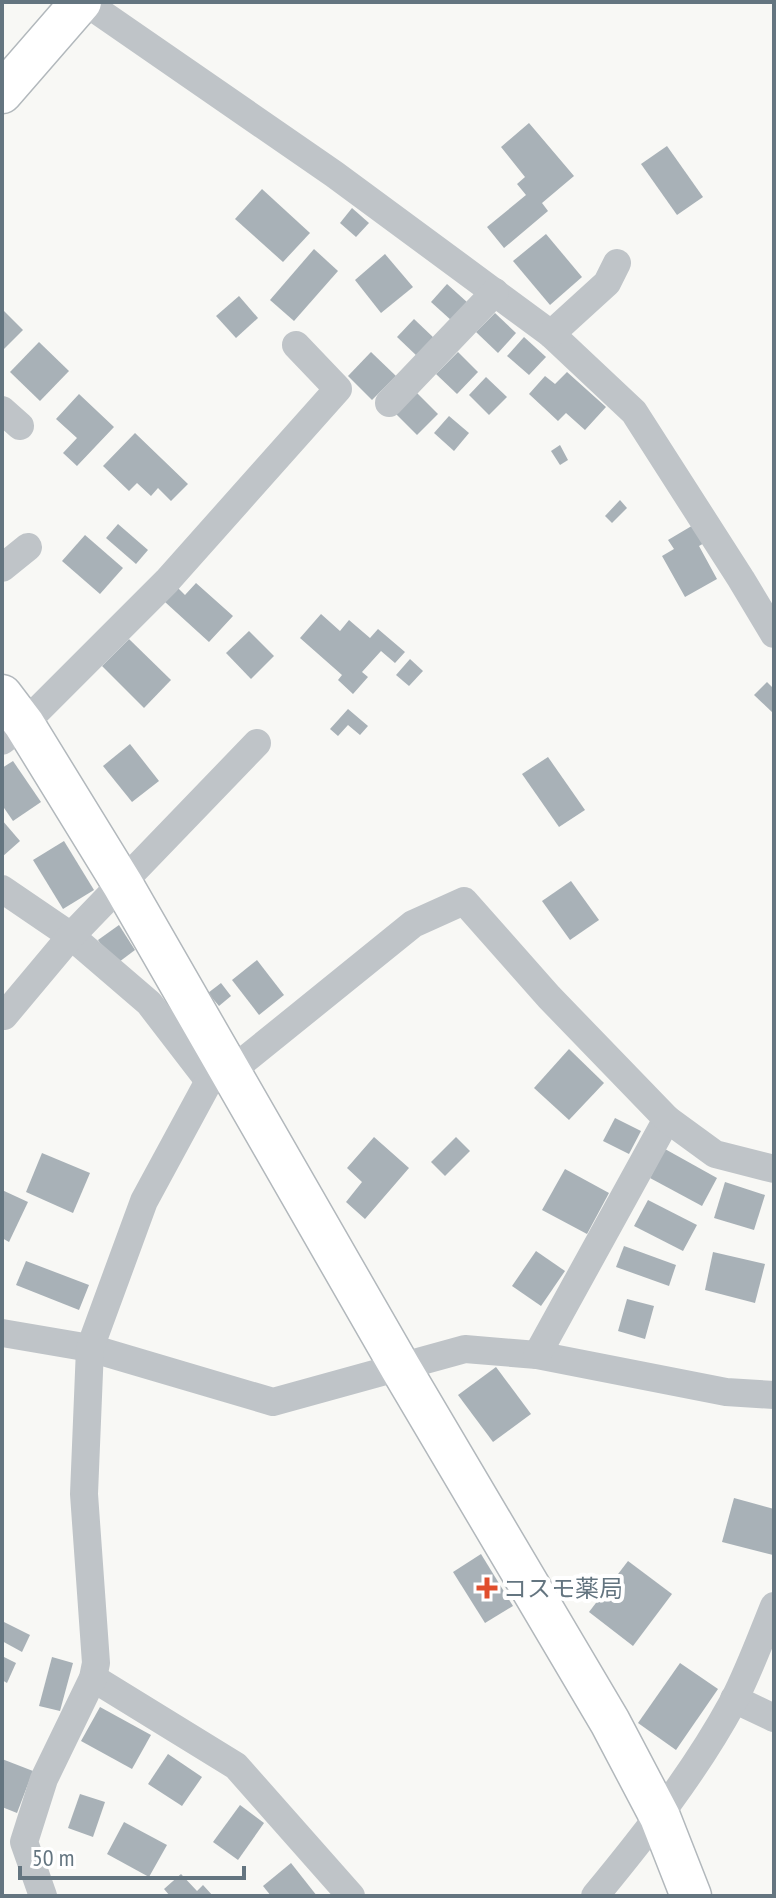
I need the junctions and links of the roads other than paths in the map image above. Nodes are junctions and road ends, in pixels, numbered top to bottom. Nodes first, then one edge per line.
1 (83, 2) edge
2 (2, 93) edge
3 (617, 263) dead end
4 (495, 292) junction
5 (551, 334) junction
6 (296, 345) dead end
7 (389, 403) dead end
8 (28, 547) dead end
9 (2, 568) edge
10 (774, 634) edge
11 (9, 720) edge
12 (257, 743) dead end
13 (123, 885) junction
14 (2, 889) edge
15 (71, 936) junction
16 (4, 1016) edge
17 (220, 1076) junction
18 (667, 1119) junction
19 (774, 1169) edge
20 (2, 1333) edge
21 (90, 1348) junction
22 (537, 1355) junction
23 (400, 1367) junction
24 (774, 1395) edge
25 (774, 1606) edge
26 (93, 1678) junction
27 (734, 1699) junction
28 (774, 1718) edge
29 (660, 1817) junction
30 (13, 1838) edge
31 (43, 1896) edge
32 (351, 1896) edge
33 (595, 1896) edge
34 (691, 1896) edge

1 - 2 street
1 - 4 street
3 - 5 street
4 - 5 street
4 - 7 street
5 - 10 street
6 - 11 street
8 - 9 street
11 - 13 street
12 - 13 street
13 - 15 street
13 - 17 street
14 - 15 street
15 - 16 street
15 - 17 street
17 - 18 street
17 - 21 street
17 - 23 street
18 - 19 street
18 - 22 street
20 - 21 street
21 - 23 street
21 - 26 street
22 - 23 street
22 - 24 street
23 - 29 street
25 - 27 street
26 - 30 street
26 - 32 street
27 - 28 street
27 - 29 street
29 - 33 street
29 - 34 street
30 - 31 street

